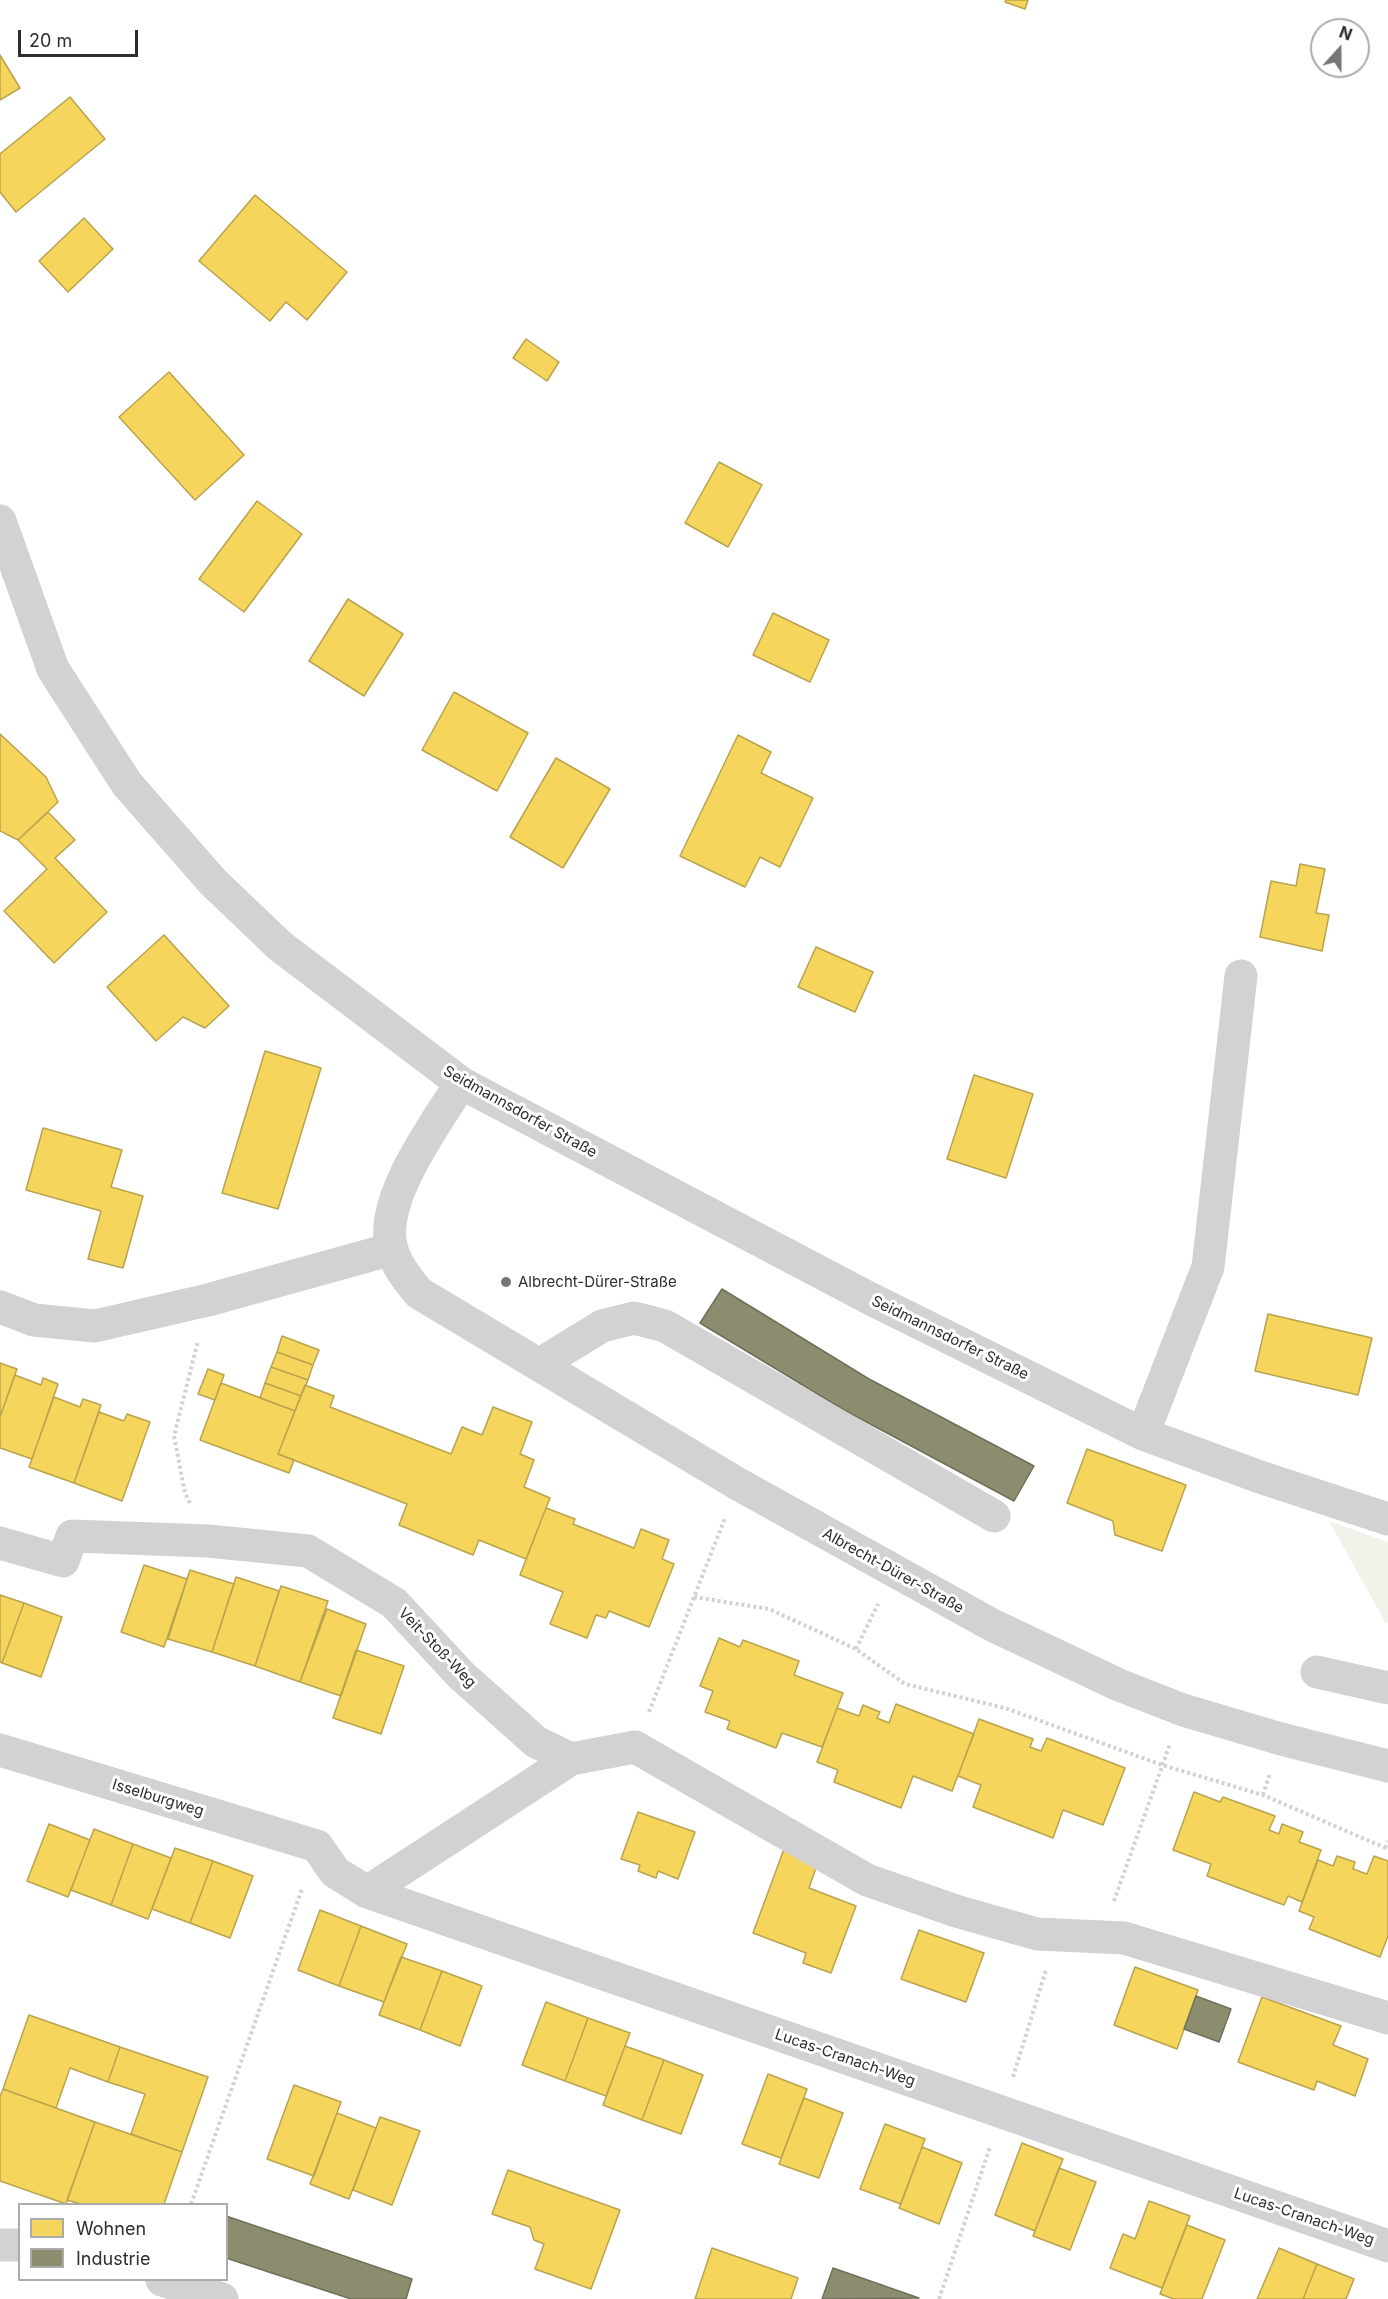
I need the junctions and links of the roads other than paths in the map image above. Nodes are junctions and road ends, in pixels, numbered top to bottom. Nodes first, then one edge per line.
1 (0, 521) edge
2 (1241, 976) dead end
3 (461, 1083) junction
4 (392, 1248) junction
5 (0, 1307) edge
6 (540, 1364) junction
7 (1143, 1434) junction
8 (994, 1516) dead end
9 (1388, 1519) edge
10 (0, 1543) edge
11 (1317, 1672) dead end
12 (1388, 1688) edge
13 (0, 1750) edge
14 (572, 1759) junction
15 (1388, 1766) edge
16 (317, 1846) joint
17 (367, 1892) junction
18 (1388, 2019) edge
19 (0, 2245) edge
20 (18, 2245) edge
21 (1388, 2246) edge
22 (165, 2281) edge
23 (222, 2299) edge

1 - 3 street, Seidmannsdorfer Straße
2 - 7 street
3 - 4 street, Albrecht-Dürer-Straße
3 - 7 street, Seidmannsdorfer Straße
4 - 5 street
4 - 6 street, Albrecht-Dürer-Straße
6 - 8 street
6 - 15 street, Albrecht-Dürer-Straße
7 - 9 street, Seidmannsdorfer Straße
10 - 14 street, Veit-Stoß-Weg
11 - 12 street
13 - 16 street, Isselburgweg
14 - 17 street
14 - 18 street
16 - 17 street, Lucas-Cranach-Weg
17 - 21 street, Lucas-Cranach-Weg
19 - 20 street
22 - 23 street

